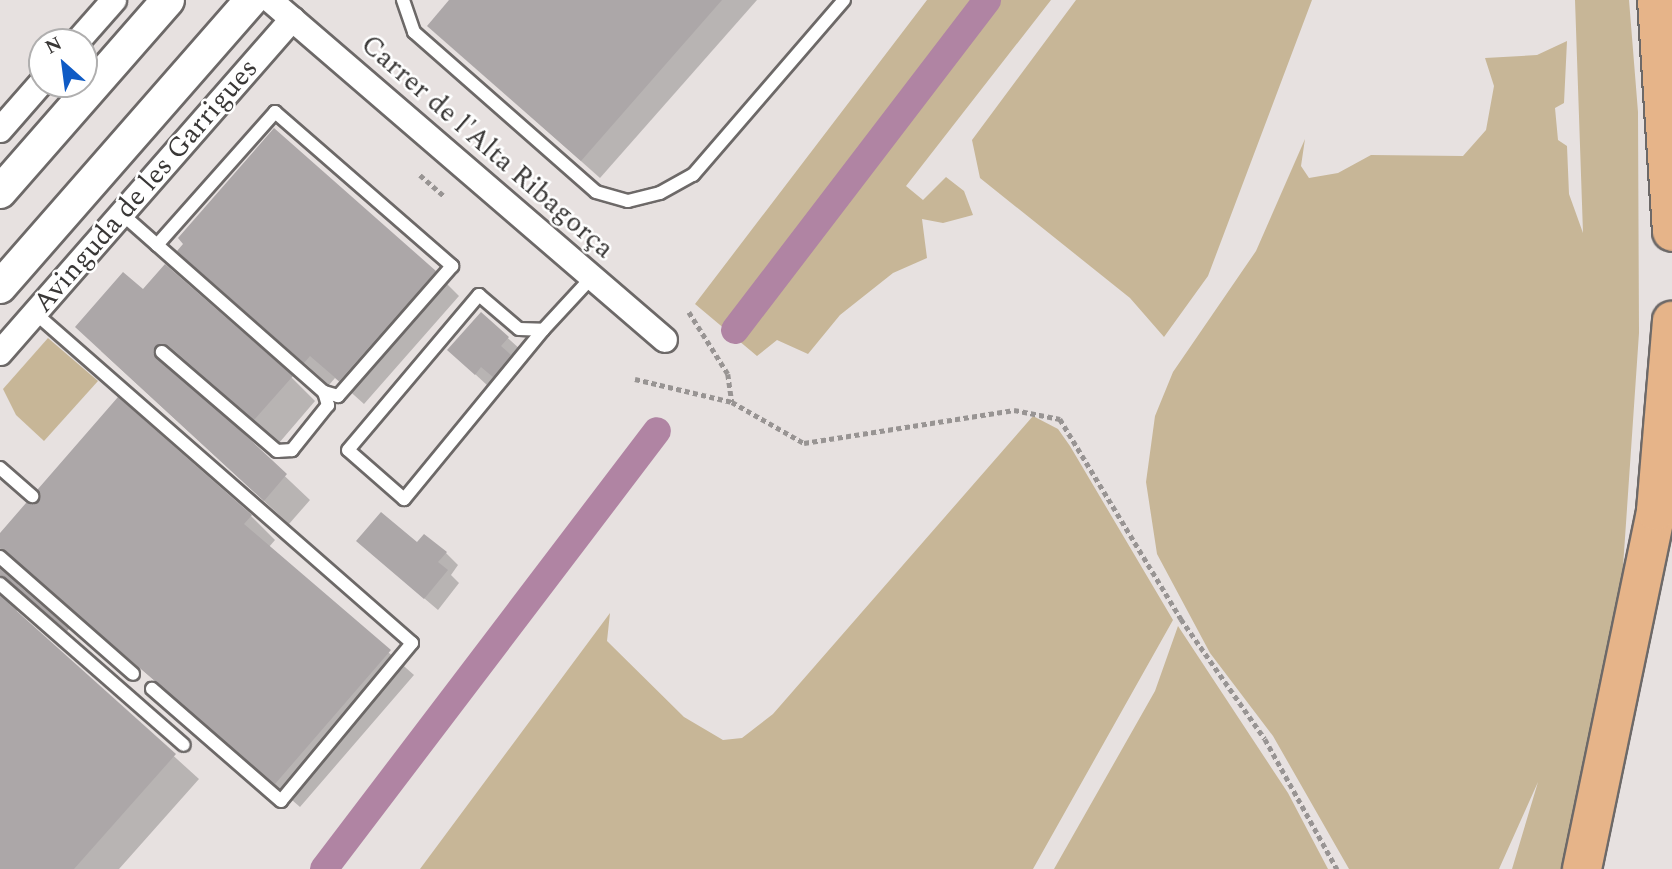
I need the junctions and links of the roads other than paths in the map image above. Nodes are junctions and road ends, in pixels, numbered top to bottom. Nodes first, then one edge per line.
1 (114, 0) edge
2 (168, 0) edge
3 (251, 0) edge
4 (270, 0) edge
5 (403, 0) edge
6 (844, 0) edge
7 (1657, 0) edge
8 (292, 19) junction
9 (89, 28) edge
10 (28, 98) edge
11 (0, 130) edge
12 (0, 192) edge
13 (122, 214) junction
14 (1672, 232) edge
15 (157, 245) junction
16 (592, 277) junction
17 (0, 288) edge
18 (35, 313) junction
19 (1672, 321) edge
20 (547, 326) junction
21 (665, 340) dead end
22 (162, 352) dead end
23 (0, 353) edge
24 (324, 392) junction
25 (0, 467) edge
26 (32, 496) dead end
27 (0, 557) edge
28 (0, 584) edge
29 (133, 674) dead end
30 (152, 689) dead end
31 (184, 745) dead end
32 (1582, 869) edge

1 - 9 street
2 - 12 street
3 - 17 street, Avinguda de les Garrigues
4 - 8 street, Carrer de l'Alta Ribagorça
5 - 6 lane
7 - 14 main road
8 - 13 street, Avinguda de les Garrigues
8 - 16 street, Carrer de l'Alta Ribagorça
10 - 11 street
13 - 15 lane
13 - 18 street, Avinguda de les Garrigues
15 - 24 lane
15 - 24 lane
16 - 20 lane
16 - 21 street, Carrer de l'Alta Ribagorça
18 - 23 street, Avinguda de les Garrigues
18 - 30 lane
19 - 32 main road
20 - 20 lane
22 - 24 lane
25 - 26 lane
27 - 29 lane
28 - 31 lane

